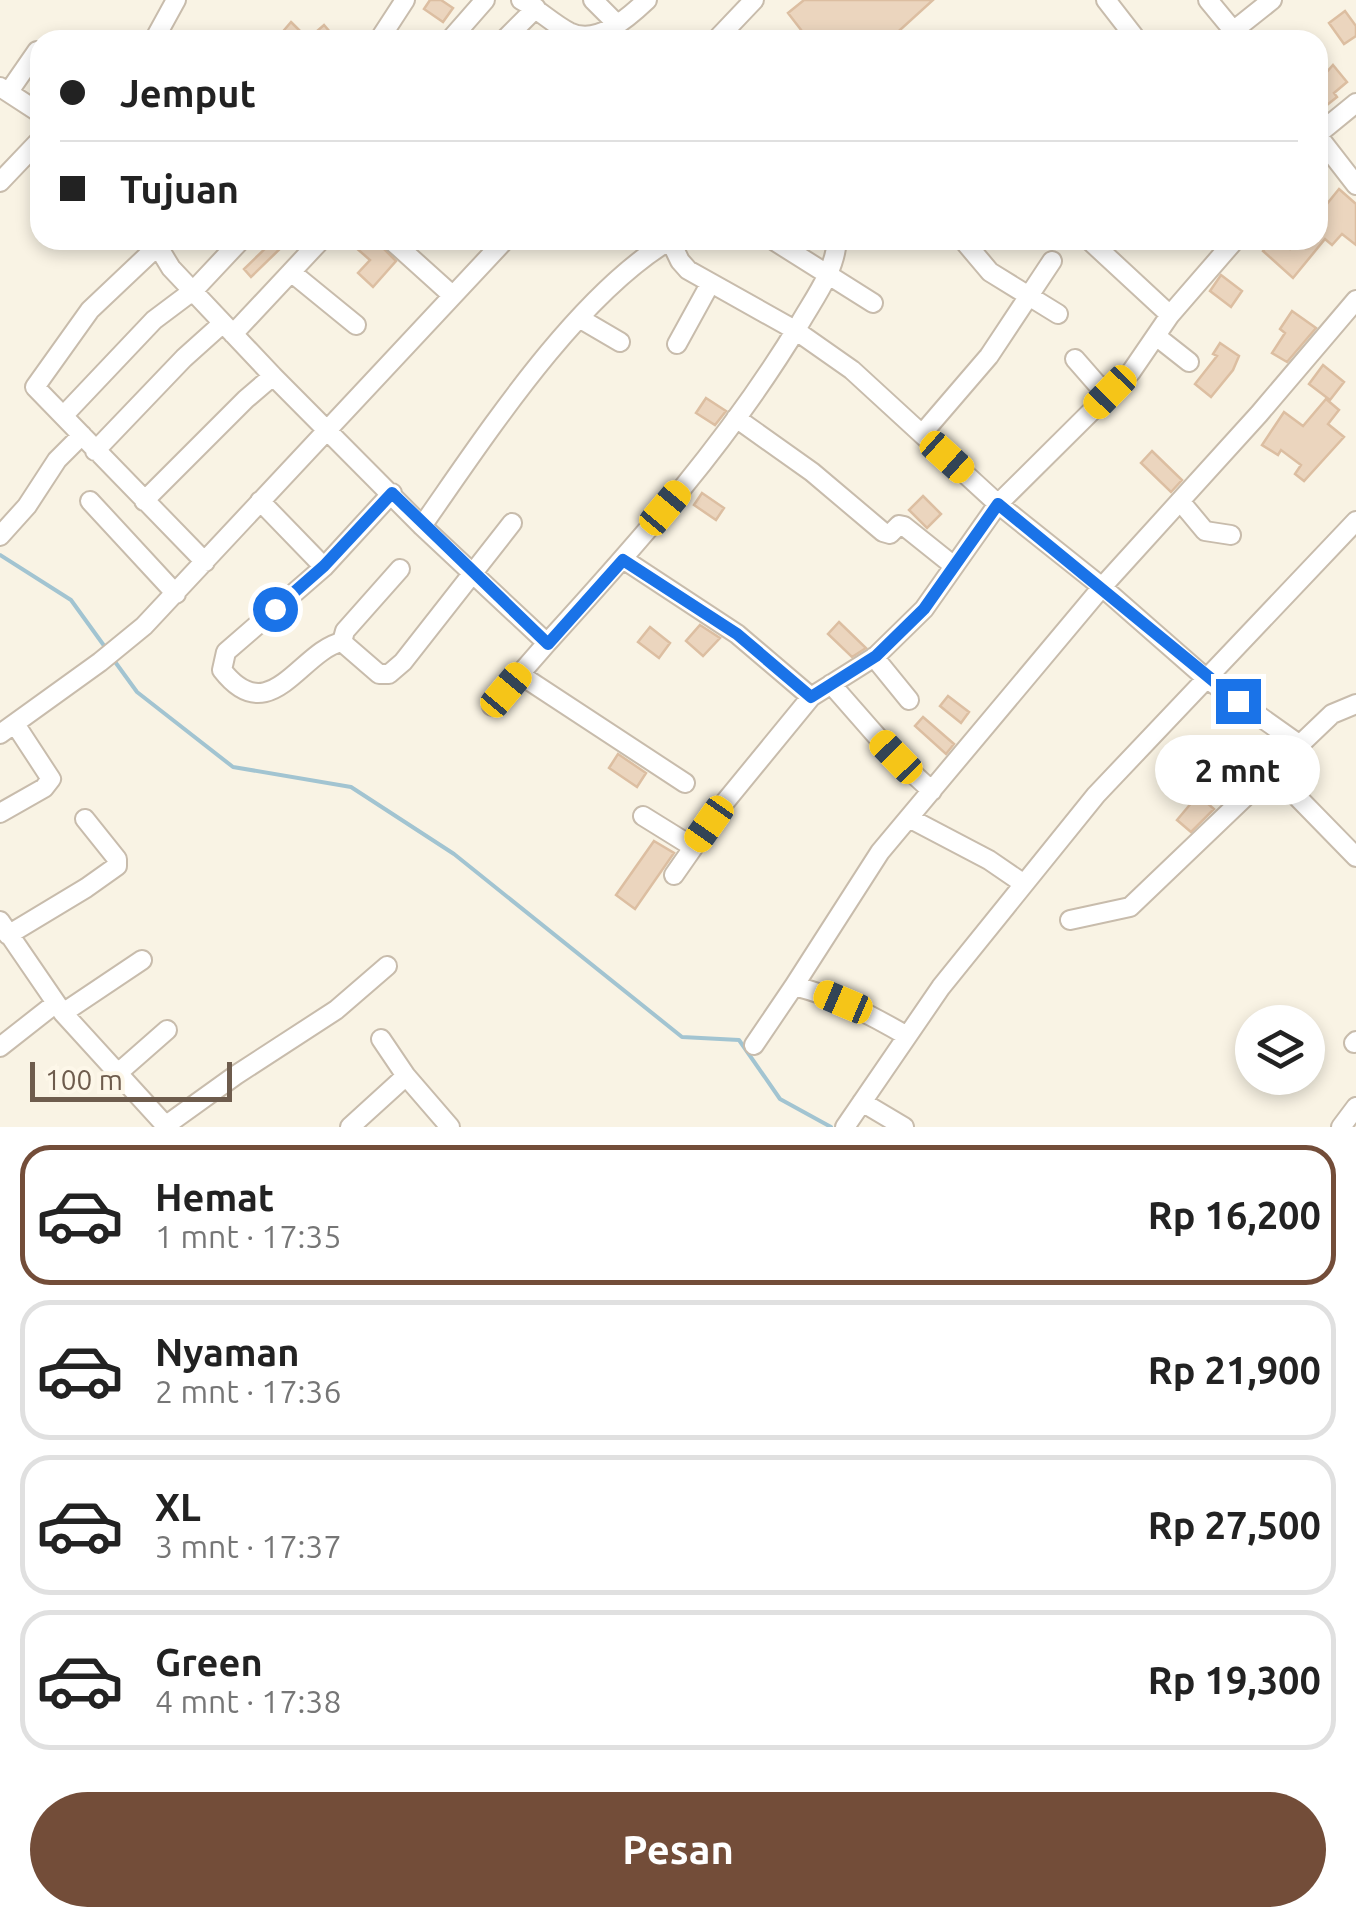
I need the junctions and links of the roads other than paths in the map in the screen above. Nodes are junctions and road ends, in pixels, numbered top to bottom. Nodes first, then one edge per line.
1 (176, 0) edge
2 (406, 0) edge
3 (485, 0) edge
4 (593, 0) edge
5 (647, 0) edge
6 (754, 0) edge
7 (1106, 0) edge
8 (1208, 0) edge
9 (1272, 0) edge
10 (528, 4) edge
11 (618, 25) junction
12 (160, 30) edge
13 (389, 30) edge
14 (459, 30) edge
15 (511, 30) edge
16 (559, 30) edge
17 (606, 30) edge
18 (726, 30) edge
19 (1129, 30) edge
20 (1233, 30) edge
21 (1242, 30) edge
22 (30, 59) edge
23 (5, 88) edge
24 (1356, 103) edge
25 (30, 106) edge
26 (1328, 131) edge
27 (1328, 149) edge
28 (30, 150) edge
29 (1352, 172) edge
30 (0, 182) edge
31 (150, 250) edge
32 (164, 250) edge
33 (231, 250) edge
34 (311, 250) edge
35 (402, 250) edge
36 (496, 250) edge
37 (652, 250) edge
38 (675, 250) edge
39 (788, 250) edge
40 (834, 250) edge
41 (972, 250) edge
42 (1100, 250) edge
43 (1226, 250) edge
44 (1052, 262) dead end
45 (291, 272) junction
46 (828, 276) junction
47 (710, 284) junction
48 (194, 290) junction
49 (452, 295) junction
50 (1028, 296) junction
51 (1356, 300) edge
52 (874, 303) dead end
53 (1058, 314) dead end
54 (1170, 315) junction
55 (579, 318) junction
56 (356, 325) dead end
57 (228, 328) junction
58 (796, 330) junction
59 (1156, 336) junction
60 (620, 342) dead end
61 (678, 344) dead end
62 (1074, 359) dead end
63 (1189, 362) dead end
64 (273, 376) junction
65 (1110, 392) junction
66 (64, 415) junction
67 (736, 418) junction
68 (330, 429) junction
69 (922, 434) junction
70 (82, 436) junction
71 (95, 451) junction
72 (392, 493) junction
73 (90, 500) dead end
74 (144, 501) junction
75 (260, 501) junction
76 (1180, 501) junction
77 (998, 504) junction
78 (1356, 520) edge
79 (512, 524) dead end
80 (422, 526) junction
81 (1232, 535) dead end
82 (0, 536) edge
83 (623, 560) junction
84 (205, 562) junction
85 (324, 566) junction
86 (954, 566) junction
87 (400, 568) dead end
88 (475, 575) junction
89 (1102, 587) junction
90 (176, 594) junction
91 (342, 642) junction
92 (548, 644) junction
93 (874, 657) junction
94 (519, 674) junction
95 (1207, 679) junction
96 (831, 684) junction
97 (811, 697) junction
98 (909, 700) dead end
99 (1356, 704) edge
100 (492, 706) dead end
101 (7, 729) edge
102 (1300, 746) junction
103 (1272, 771) junction
104 (685, 783) dead end
105 (932, 791) junction
106 (0, 813) edge
107 (643, 816) dead end
108 (909, 818) junction
109 (85, 820) dead end
110 (693, 847) junction
111 (1356, 857) edge
112 (674, 875) dead end
113 (1024, 884) junction
114 (1070, 920) dead end
115 (4, 928) edge
116 (142, 960) dead end
117 (387, 966) dead end
118 (794, 986) junction
119 (60, 1008) junction
120 (167, 1030) dead end
121 (907, 1036) junction
122 (381, 1039) dead end
123 (754, 1045) dead end
124 (0, 1047) edge
125 (118, 1073) junction
126 (406, 1076) junction
127 (1356, 1108) edge
128 (854, 1114) edge
129 (166, 1126) edge
130 (350, 1127) edge
131 (450, 1127) edge
132 (904, 1127) edge
133 (1341, 1127) edge

1 - 12 street
2 - 13 street
3 - 14 street
4 - 11 street
5 - 11 street
6 - 18 street
7 - 19 street
8 - 20 street
9 - 21 street
10 - 15 street
10 - 16 street
11 - 17 street
22 - 23 street
23 - 25 street
24 - 26 street
27 - 29 street
28 - 30 street
31 - 66 street
32 - 48 street
33 - 48 street
34 - 45 street
35 - 49 street
36 - 49 street
37 - 55 street
38 - 47 street
39 - 46 street
40 - 46 street
41 - 50 street
42 - 54 street
43 - 54 street
44 - 50 street
45 - 56 street
45 - 57 street
46 - 52 street
46 - 58 street
47 - 58 street
47 - 61 street
48 - 57 street
48 - 66 street
49 - 68 street
50 - 53 street
50 - 69 street
51 - 76 street
54 - 59 street
55 - 60 street
55 - 80 street
57 - 64 street
57 - 71 street
58 - 67 street
58 - 69 street
59 - 63 street
59 - 65 street
62 - 65 street
64 - 68 street
64 - 74 street
65 - 77 street
66 - 70 street
67 - 83 street
67 - 86 street
68 - 72 street
68 - 75 street
69 - 77 street
70 - 71 street
70 - 82 street
71 - 74 street
72 - 80 street
72 - 85 street
73 - 90 street
74 - 84 street
75 - 84 street
75 - 85 street
76 - 81 street
76 - 89 street
77 - 86 street
77 - 89 street
78 - 95 street
79 - 88 street
80 - 88 street
83 - 92 street
83 - 97 street
84 - 90 street
85 - 91 street
86 - 93 street
87 - 91 street
88 - 91 street
88 - 92 street
89 - 95 street
89 - 105 street
90 - 101 street
92 - 94 street
93 - 96 street
93 - 98 street
94 - 100 street
94 - 104 street
95 - 102 street
95 - 113 street
96 - 97 street
96 - 105 street
97 - 110 street
99 - 102 street
101 - 106 street
102 - 103 street
103 - 111 street
103 - 114 street
105 - 108 street
107 - 110 street
108 - 113 street
108 - 118 street
109 - 115 street
110 - 112 street
113 - 121 street
115 - 119 street
116 - 119 street
117 - 129 street
118 - 121 street
118 - 123 street
119 - 124 street
119 - 125 street
120 - 125 street
121 - 128 street
122 - 126 street
125 - 129 street
126 - 130 street
126 - 131 street
127 - 133 street
128 - 132 street

